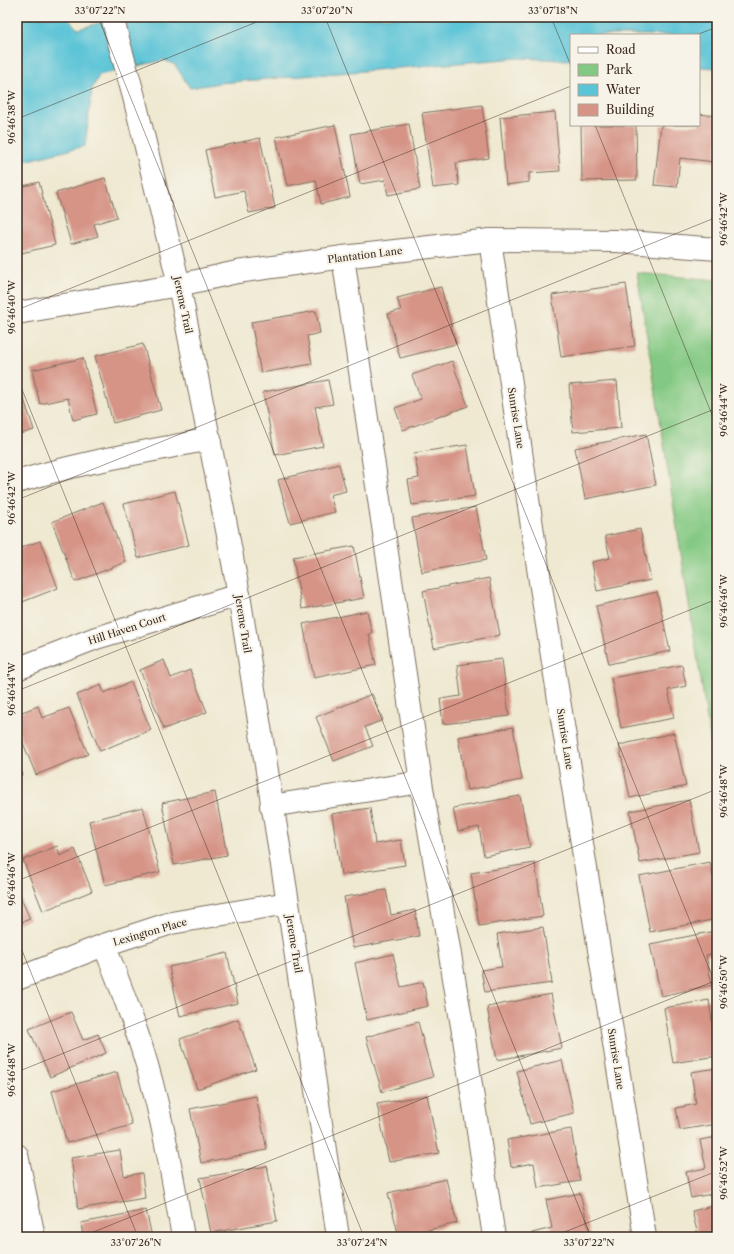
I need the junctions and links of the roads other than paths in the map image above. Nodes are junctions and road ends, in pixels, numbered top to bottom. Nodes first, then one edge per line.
1 (112, 17) edge
2 (490, 240) junction
3 (717, 249) edge
4 (343, 257) junction
5 (179, 285) junction
6 (17, 313) edge
7 (210, 439) junction
8 (17, 482) edge
9 (239, 595) junction
10 (17, 669) edge
11 (421, 782) junction
12 (271, 806) junction
13 (288, 903) junction
14 (104, 945) junction
15 (17, 979) edge
16 (17, 1155) edge
17 (34, 1237) edge
18 (183, 1237) edge
19 (338, 1237) edge
20 (494, 1237) edge
21 (645, 1237) edge

1 - 5 street, Jereme Trail
2 - 3 street, Plantation Lane
2 - 4 street, Plantation Lane
2 - 21 street, Sunrise Lane
4 - 5 street, Plantation Lane
4 - 11 street
5 - 6 street, Plantation Lane
5 - 7 street, Jereme Trail
7 - 8 street
7 - 9 street, Jereme Trail
9 - 10 street, Hill Haven Court
9 - 12 street, Jereme Trail
11 - 12 street
11 - 20 street
12 - 13 street, Jereme Trail
13 - 14 street, Lexington Place
13 - 19 street, Jereme Trail
14 - 15 street, Lexington Place
14 - 18 street
16 - 17 street

